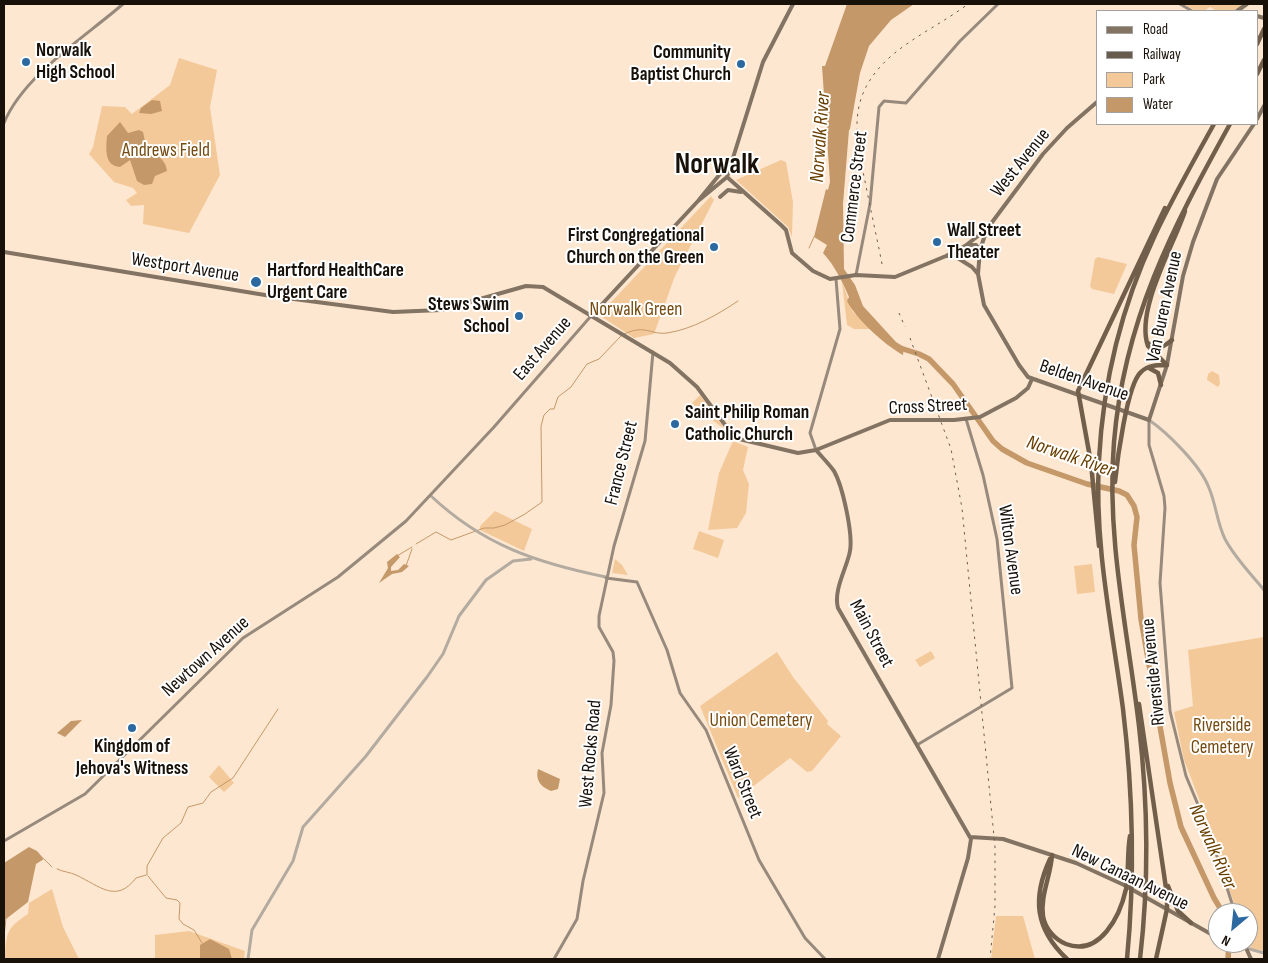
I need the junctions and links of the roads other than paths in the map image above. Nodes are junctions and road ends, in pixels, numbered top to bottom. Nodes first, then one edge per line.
1 (123, 4) edge
2 (793, 4) edge
3 (998, 4) edge
4 (1247, 4) edge
5 (1244, 10) edge
6 (1264, 29) edge
7 (1258, 42) edge
8 (1264, 60) edge
9 (1258, 72) edge
10 (1096, 103) edge
11 (1264, 106) edge
12 (1258, 117) edge
13 (4, 124) edge
14 (1213, 125) edge
15 (1229, 125) edge
16 (1253, 125) edge
17 (730, 162) junction
18 (726, 177) junction
19 (708, 188) junction
20 (743, 192) junction
21 (720, 197) dead end
22 (698, 201) junction
23 (987, 229) junction
24 (965, 246) junction
25 (980, 250) junction
26 (4, 252) edge
27 (946, 256) junction
28 (954, 256) junction
29 (1138, 267) junction
30 (1157, 271) junction
31 (978, 274) junction
32 (856, 275) junction
33 (837, 279) junction
34 (591, 316) junction
35 (1146, 340) junction
36 (1172, 340) junction
37 (653, 352) junction
38 (1167, 365) junction
39 (1145, 369) junction
40 (1032, 379) junction
41 (1161, 385) junction
42 (1078, 395) junction
43 (966, 420) junction
44 (1149, 420) junction
45 (816, 450) junction
46 (1114, 477) junction
47 (431, 496) junction
48 (1096, 503) junction
49 (532, 560) junction
50 (606, 578) junction
51 (1264, 590) edge
52 (1134, 688) junction
53 (917, 745) junction
54 (970, 837) junction
55 (4, 842) edge
56 (1052, 855) junction
57 (1164, 870) junction
58 (1129, 883) junction
59 (1232, 903) edge
60 (1167, 909) junction
61 (1191, 923) junction
62 (1208, 932) edge
63 (248, 959) edge
64 (554, 959) edge
65 (825, 959) edge
66 (938, 959) edge
67 (1067, 959) edge
68 (1127, 959) edge
69 (1140, 959) edge
70 (1156, 959) edge

1 - 13 main road
2 - 17 main road, East Avenue
3 - 32 main road, Commerce Street
4 - 5 main road
6 - 7 highway
8 - 9 highway
10 - 23 main road, West Avenue
11 - 12 main road
14 - 29 highway
15 - 30 highway
16 - 36 main road, Van Buren Avenue
17 - 18 main road, East Avenue
17 - 19 main road, East Avenue
18 - 19 main road, East Avenue
18 - 20 main road
18 - 22 main road, East Avenue
19 - 22 main road, East Avenue
20 - 21 main road
20 - 33 main road
22 - 34 main road, East Avenue
23 - 24 main road
23 - 25 main road, West Avenue
24 - 25 main road
24 - 27 main road
25 - 28 main road
25 - 31 main road, Belden Avenue
26 - 34 main road, Westport Avenue
27 - 28 main road
27 - 32 main road
28 - 31 main road
29 - 42 highway
29 - 48 highway
30 - 35 highway
30 - 46 highway
31 - 40 main road, Belden Avenue
32 - 33 main road
33 - 45 main road
34 - 37 main road, Westport Avenue
34 - 47 main road, East Avenue
35 - 36 highway
35 - 38 highway
36 - 38 main road, Van Buren Avenue
37 - 45 main road, Cross Street
37 - 50 main road, France Street
38 - 39 highway
38 - 41 main road, Van Buren Avenue
39 - 41 highway
39 - 46 highway
40 - 42 main road, Belden Avenue
40 - 43 main road, Cross Street
41 - 44 main road, Van Buren Avenue
42 - 44 main road, Belden Avenue
42 - 48 highway
43 - 45 main road, Cross Street
43 - 53 main road, Wilton Avenue
44 - 51 street
44 - 59 main road, Riverside Avenue
45 - 53 main road, Main Street
46 - 52 highway
47 - 49 street
47 - 55 main road, Newtown Avenue
48 - 58 highway
49 - 50 street
49 - 63 street
50 - 64 main road, West Rocks Road
50 - 65 main road, Ward Street
52 - 57 highway
52 - 69 highway
53 - 54 main road, Main Street
54 - 56 main road, New Canaan Avenue
54 - 66 main road
56 - 58 highway
56 - 60 main road, New Canaan Avenue
56 - 67 highway
57 - 60 highway
57 - 61 highway
58 - 68 highway
60 - 61 main road, New Canaan Avenue
60 - 70 highway
61 - 62 main road, New Canaan Avenue

